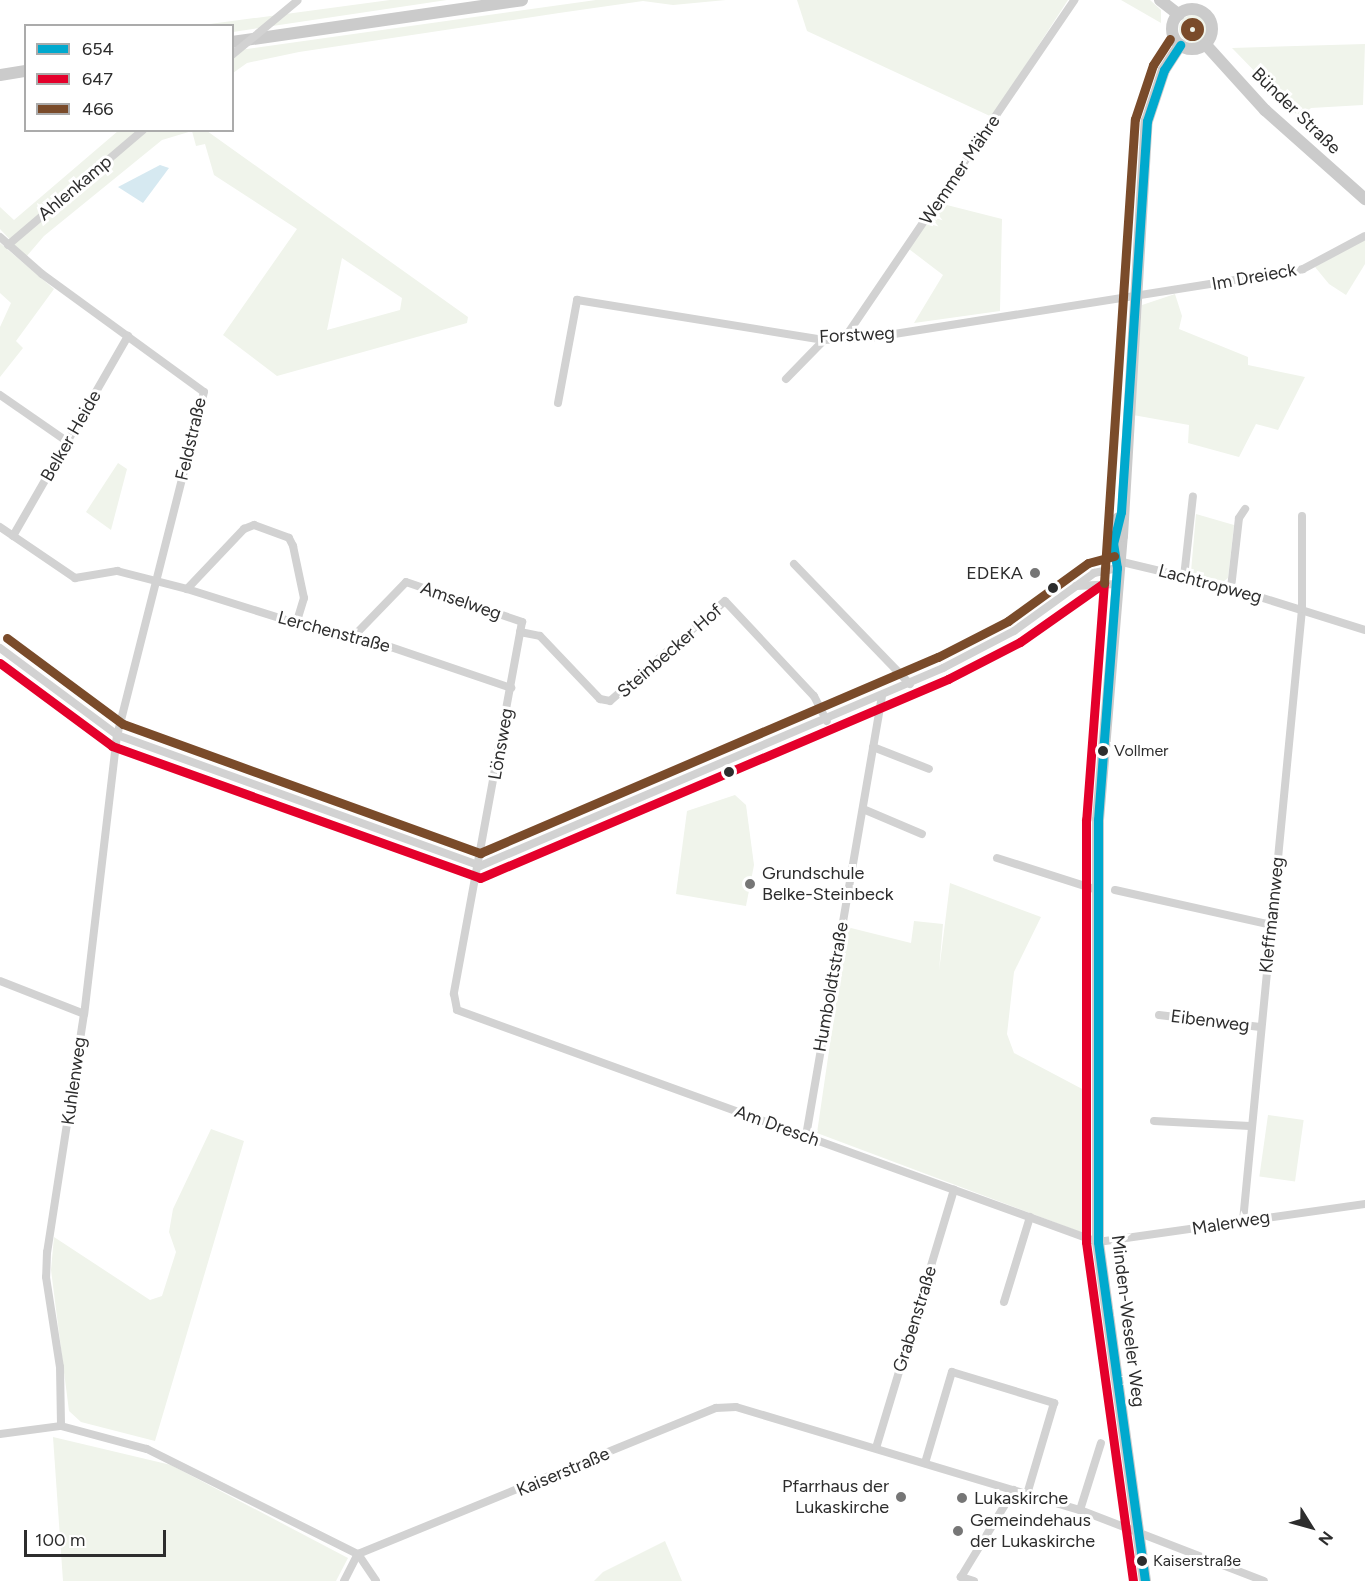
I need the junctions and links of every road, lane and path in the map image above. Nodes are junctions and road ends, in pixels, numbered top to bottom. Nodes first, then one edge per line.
1 (522, 0) edge
2 (1074, 0) edge
3 (1160, 0) edge
4 (298, 1) edge
5 (1204, 6) edge
6 (1179, 15) junction
7 (234, 42) edge
8 (1179, 45) junction
9 (1206, 45) junction
10 (234, 53) edge
11 (24, 72) edge
12 (0, 75) edge
13 (141, 132) edge
14 (1365, 199) edge
15 (1365, 236) edge
16 (0, 237) edge
17 (8, 245) junction
18 (1136, 296) junction
19 (128, 336) junction
20 (844, 339) junction
21 (824, 340) junction
22 (786, 379) dead end
23 (0, 395) edge
24 (558, 403) dead end
25 (68, 442) junction
26 (1193, 496) dead end
27 (1245, 509) dead end
28 (1302, 516) dead end
29 (0, 527) edge
30 (13, 536) junction
31 (794, 564) dead end
32 (1117, 564) junction
33 (1184, 577) junction
34 (156, 582) junction
35 (1116, 584) junction
36 (1076, 586) junction
37 (1231, 588) junction
38 (187, 589) junction
39 (1302, 609) junction
40 (522, 622) joint
41 (296, 624) junction
42 (1365, 630) edge
43 (520, 632) junction
44 (351, 639) junction
45 (0, 648) edge
46 (910, 684) junction
47 (511, 688) junction
48 (882, 696) junction
49 (827, 721) junction
50 (117, 735) junction
51 (873, 747) junction
52 (929, 769) dead end
53 (863, 809) junction
54 (922, 834) dead end
55 (998, 858) dead end
56 (480, 866) junction
57 (1097, 890) junction
58 (1115, 890) dead end
59 (1271, 925) junction
60 (0, 981) edge
61 (457, 1010) joint
62 (84, 1014) junction
63 (1160, 1015) dead end
64 (1260, 1027) junction
65 (1154, 1121) dead end
66 (1250, 1126) junction
67 (806, 1136) junction
68 (954, 1190) junction
69 (1365, 1204) edge
70 (1030, 1217) junction
71 (1243, 1221) junction
72 (1098, 1242) junction
73 (1004, 1302) dead end
74 (61, 1426) junction
75 (0, 1434) edge
76 (1101, 1443) dead end
77 (876, 1448) junction
78 (926, 1463) junction
79 (1014, 1490) junction
80 (1027, 1494) junction
81 (1080, 1510) junction
82 (1138, 1530) junction
83 (358, 1554) junction
84 (344, 1581) edge
85 (376, 1581) edge
86 (974, 1581) edge
87 (1145, 1581) edge
88 (1264, 1581) edge

1 - 7 street
2 - 20 street, Wemmer Mähre
3 - 6 street
4 - 10 street, bridge
5 - 6 street
5 - 9 street
6 - 8 street
8 - 9 street
8 - 18 street, Minden-Weseler Weg
9 - 14 street, Bünder Straße
11 - 12 street
13 - 17 street, Ahlenkamp
15 - 18 street, Im Dreieck
16 - 17 street, Feldstraße
17 - 19 street, Feldstraße
18 - 20 street, Forstweg
18 - 32 street, Minden-Weseler Weg
19 - 25 street, Belker Heide
19 - 34 street, Feldstraße
20 - 21 street, Forstweg
21 - 22 street
21 - 24 street, Forstweg
23 - 25 street
25 - 30 street, Belker Heide
26 - 33 street
27 - 37 street
28 - 39 street
29 - 30 street, Lerchenstraße
30 - 34 street, Lerchenstraße
31 - 46 street
32 - 33 street, Lachtropweg
32 - 35 street, Minden-Weseler Weg
32 - 36 street
33 - 37 street, Lachtropweg
34 - 38 street, Lerchenstraße
34 - 50 street, Feldstraße
35 - 36 street
35 - 57 street, Minden-Weseler Weg
36 - 46 street
37 - 39 street, Lachtropweg
38 - 41 street, Lerchenstraße
38 - 41 street
39 - 42 street, Lachtropweg
39 - 59 street, Kleffmannweg
40 - 43 street, Lönsweg
40 - 44 street, Amselweg
41 - 44 street, Lerchenstraße
43 - 47 street, Lönsweg
43 - 49 street, Steinbecker Hof
44 - 47 street, Lerchenstraße
45 - 50 street
46 - 48 street
47 - 56 street, Lönsweg
48 - 49 street
48 - 51 street, Humboldtstraße
49 - 56 street
50 - 56 street
50 - 62 street, Kuhlenweg
51 - 52 street
51 - 53 street, Humboldtstraße
53 - 54 street
53 - 67 street, Humboldtstraße
55 - 57 street
56 - 61 street, Lönsweg
57 - 72 street, Minden-Weseler Weg
58 - 59 street
59 - 64 street, Kleffmannweg
60 - 62 street
61 - 67 street, Am Dresch
62 - 74 street, Kuhlenweg
63 - 64 street, Eibenweg
64 - 66 street, Kleffmannweg
65 - 66 street
66 - 71 street, Kleffmannweg
67 - 68 street, Am Dresch
68 - 70 street, Am Dresch
68 - 77 street, Grabenstraße
69 - 71 street, Malerweg
70 - 72 street, Am Dresch
70 - 73 street
71 - 72 street, Malerweg
72 - 82 street, Minden-Weseler Weg
74 - 75 street
74 - 83 street
76 - 81 street
77 - 78 street, Kaiserstraße
77 - 83 street, Kaiserstraße
78 - 79 street, Kaiserstraße
78 - 80 street
79 - 80 street, Kaiserstraße
79 - 86 street
80 - 81 street, Kaiserstraße
81 - 82 street, Kaiserstraße
82 - 87 street, Minden-Weseler Weg
82 - 88 street, Kaiserstraße
83 - 84 street
83 - 85 street

